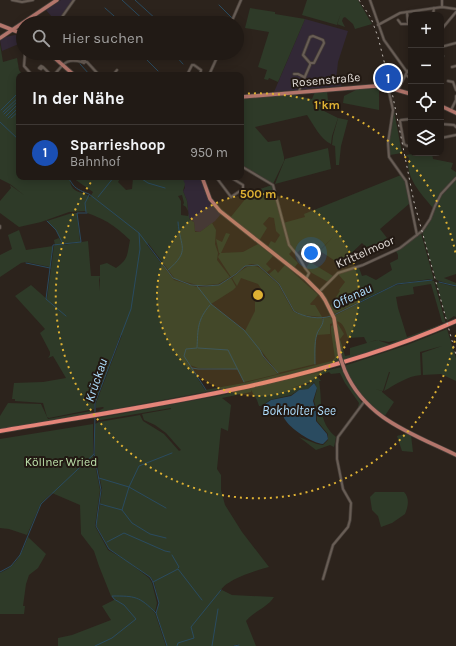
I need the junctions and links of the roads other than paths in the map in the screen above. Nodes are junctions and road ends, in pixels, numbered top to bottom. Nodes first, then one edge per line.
1 (12, 0) edge
2 (34, 0) edge
3 (57, 0) edge
4 (74, 0) edge
5 (241, 0) edge
6 (370, 0) edge
7 (442, 0) edge
8 (442, 7) junction
9 (434, 8) junction
10 (456, 10) edge
11 (407, 12) junction
12 (433, 12) edge
13 (32, 16) edge
14 (63, 16) edge
15 (234, 16) edge
16 (408, 16) edge
17 (398, 20) dead end
18 (408, 24) edge
19 (0, 25) edge
20 (378, 25) junction
21 (444, 26) edge
22 (16, 27) edge
23 (12, 30) junction
24 (16, 31) edge
25 (16, 34) edge
26 (2, 37) edge
27 (456, 43) edge
28 (444, 46) edge
29 (24, 60) edge
30 (57, 60) edge
31 (216, 60) edge
32 (83, 61) joint
33 (310, 63) junction
34 (63, 65) junction
35 (456, 66) edge
36 (43, 67) dead end
37 (452, 67) dead end
38 (29, 72) edge
39 (49, 72) edge
40 (56, 72) edge
41 (71, 72) edge
42 (96, 72) edge
43 (189, 72) edge
44 (201, 72) edge
45 (210, 72) edge
46 (407, 72) joint
47 (294, 74) dead end
48 (406, 75) joint
49 (304, 77) junction
50 (448, 81) dead end
51 (388, 88) junction
52 (398, 90) junction
53 (456, 90) edge
54 (299, 92) junction
55 (408, 93) edge
56 (456, 96) edge
57 (244, 97) edge
58 (444, 107) edge
59 (451, 110) junction
60 (456, 112) edge
61 (408, 119) edge
62 (444, 124) edge
63 (456, 127) edge
64 (456, 135) edge
65 (444, 137) edge
66 (408, 146) edge
67 (244, 168) edge
68 (456, 178) edge
69 (203, 180) edge
70 (218, 180) edge
71 (235, 180) edge
72 (416, 235) junction
73 (306, 279) junction
74 (319, 292) junction
75 (456, 323) edge
76 (364, 402) junction
77 (0, 432) edge
78 (456, 454) edge
79 (323, 579) dead end

1 - 2 street
3 - 13 main road
4 - 14 street
5 - 15 street
6 - 20 street
7 - 8 street
8 - 9 street
8 - 10 street
9 - 11 street
9 - 12 street
10 - 21 street
11 - 16 street
11 - 20 street
17 - 18 street
19 - 23 main road
19 - 26 main road
20 - 46 street
22 - 23 main road
23 - 24 main road
23 - 26 main road
25 - 26 main road
27 - 28 street
29 - 38 street
30 - 34 main road
31 - 45 street
32 - 34 street
32 - 42 street
33 - 33 street
33 - 49 street
34 - 40 street
34 - 41 main road
35 - 37 street
36 - 39 street
43 - 44 street
46 - 48 street
47 - 49 street
48 - 52 street
49 - 54 street
50 - 53 street
51 - 52 main road, Rosenstraße
51 - 54 main road, Rosenstraße
51 - 72 street
52 - 55 main road, Rosenstraße
54 - 57 main road, Rosenstraße
56 - 59 street
58 - 59 main road
59 - 60 main road
61 - 66 street
62 - 63 street
64 - 65 street
67 - 73 street
68 - 72 street, Krittelmoor
69 - 73 main road
70 - 71 street
72 - 74 street, Krittelmoor
73 - 74 main road
74 - 76 main road, bridge
75 - 77 highway
76 - 78 main road
76 - 79 street

